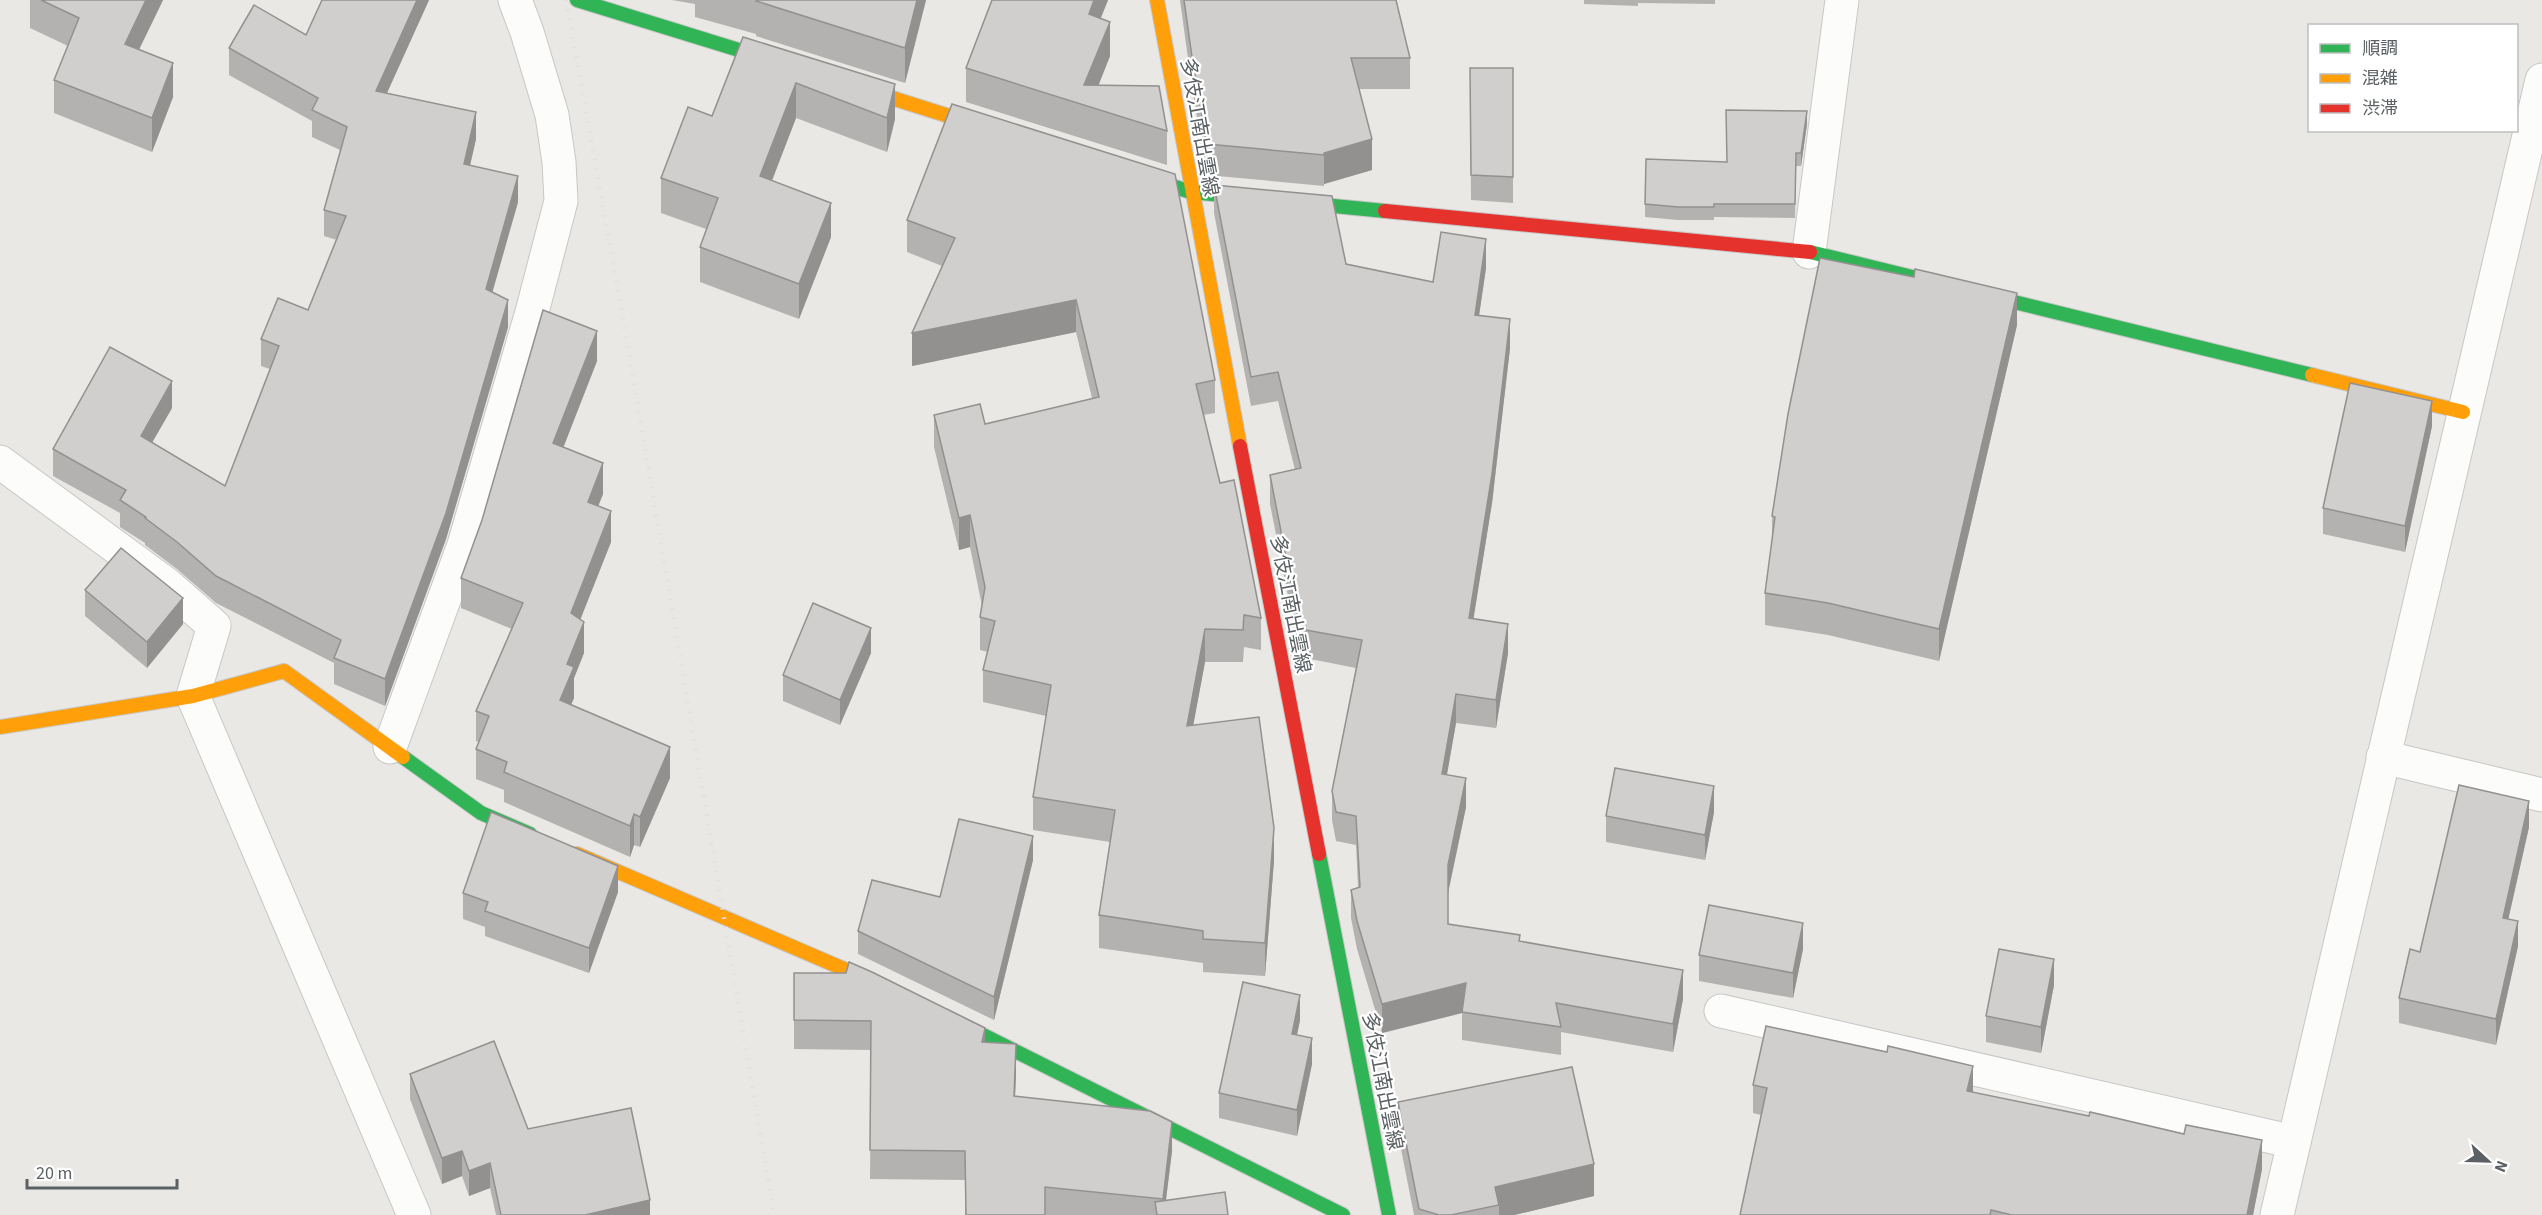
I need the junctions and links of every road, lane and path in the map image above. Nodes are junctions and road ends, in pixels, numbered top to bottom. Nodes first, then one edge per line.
1 (515, 0) edge
2 (577, 0) edge
3 (1157, 0) edge
4 (1842, 0) edge
5 (795, 67) edge
6 (2542, 80) edge
7 (840, 81) edge
8 (999, 131) edge
9 (1123, 171) edge
10 (1191, 192) junction
11 (1809, 252) junction
12 (2463, 412) junction
13 (0, 462) edge
14 (193, 696) junction
15 (0, 727) edge
16 (390, 747) junction
17 (2383, 757) junction
18 (2542, 795) edge
19 (547, 842) edge
20 (569, 851) edge
21 (900, 994) edge
22 (932, 1010) edge
23 (1721, 1011) dead end
24 (2294, 1142) junction
25 (414, 1215) edge
26 (1343, 1215) edge
27 (1389, 1215) edge
28 (2277, 1215) edge

1 - 16 street
2 - 5 street
3 - 10 street, 多伎江南出雲線
4 - 11 street
6 - 12 street
7 - 8 street
9 - 10 street
10 - 11 street
10 - 27 street, 多伎江南出雲線
11 - 12 street
12 - 17 street
13 - 14 street
14 - 15 street
14 - 16 street
14 - 25 street
16 - 19 street
17 - 18 street
17 - 24 street
20 - 21 street
22 - 26 street
23 - 24 street
24 - 28 street

